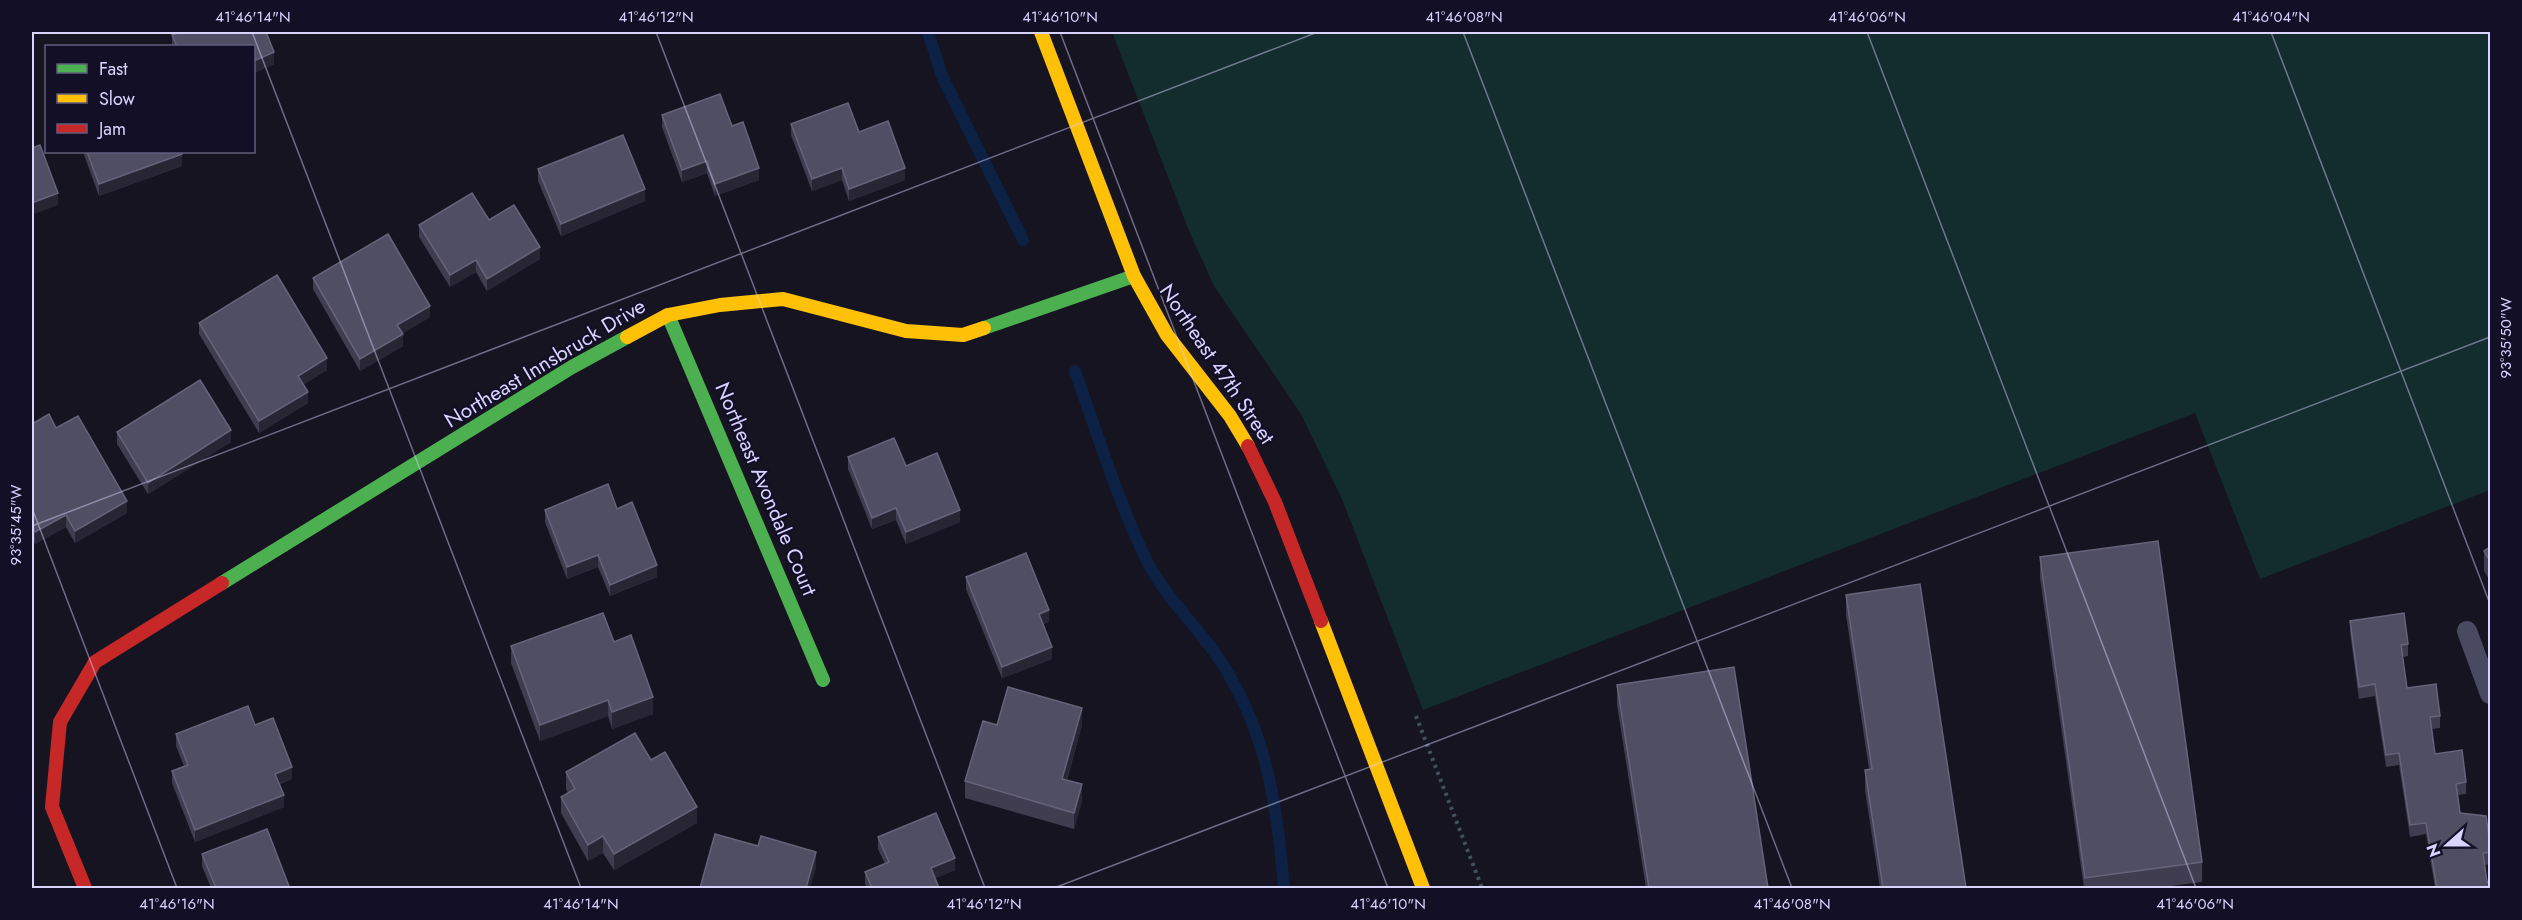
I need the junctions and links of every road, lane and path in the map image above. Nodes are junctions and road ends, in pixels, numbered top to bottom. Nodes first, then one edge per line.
1 (1041, 32) edge
2 (1134, 276) junction
3 (668, 315) junction
4 (2467, 631) dead end
5 (2486, 670) edge
6 (823, 680) dead end
7 (2490, 694) edge
8 (1416, 716) dead end
9 (85, 888) edge
10 (1423, 888) edge
11 (1482, 888) edge

1 - 2 street, Northeast 47th Street
2 - 3 street, Northeast Innsbruck Drive
2 - 10 street, Northeast 47th Street
3 - 6 street, Northeast Avondale Court
3 - 9 street, Northeast Innsbruck Drive
4 - 5 lane
5 - 7 lane
8 - 11 path

